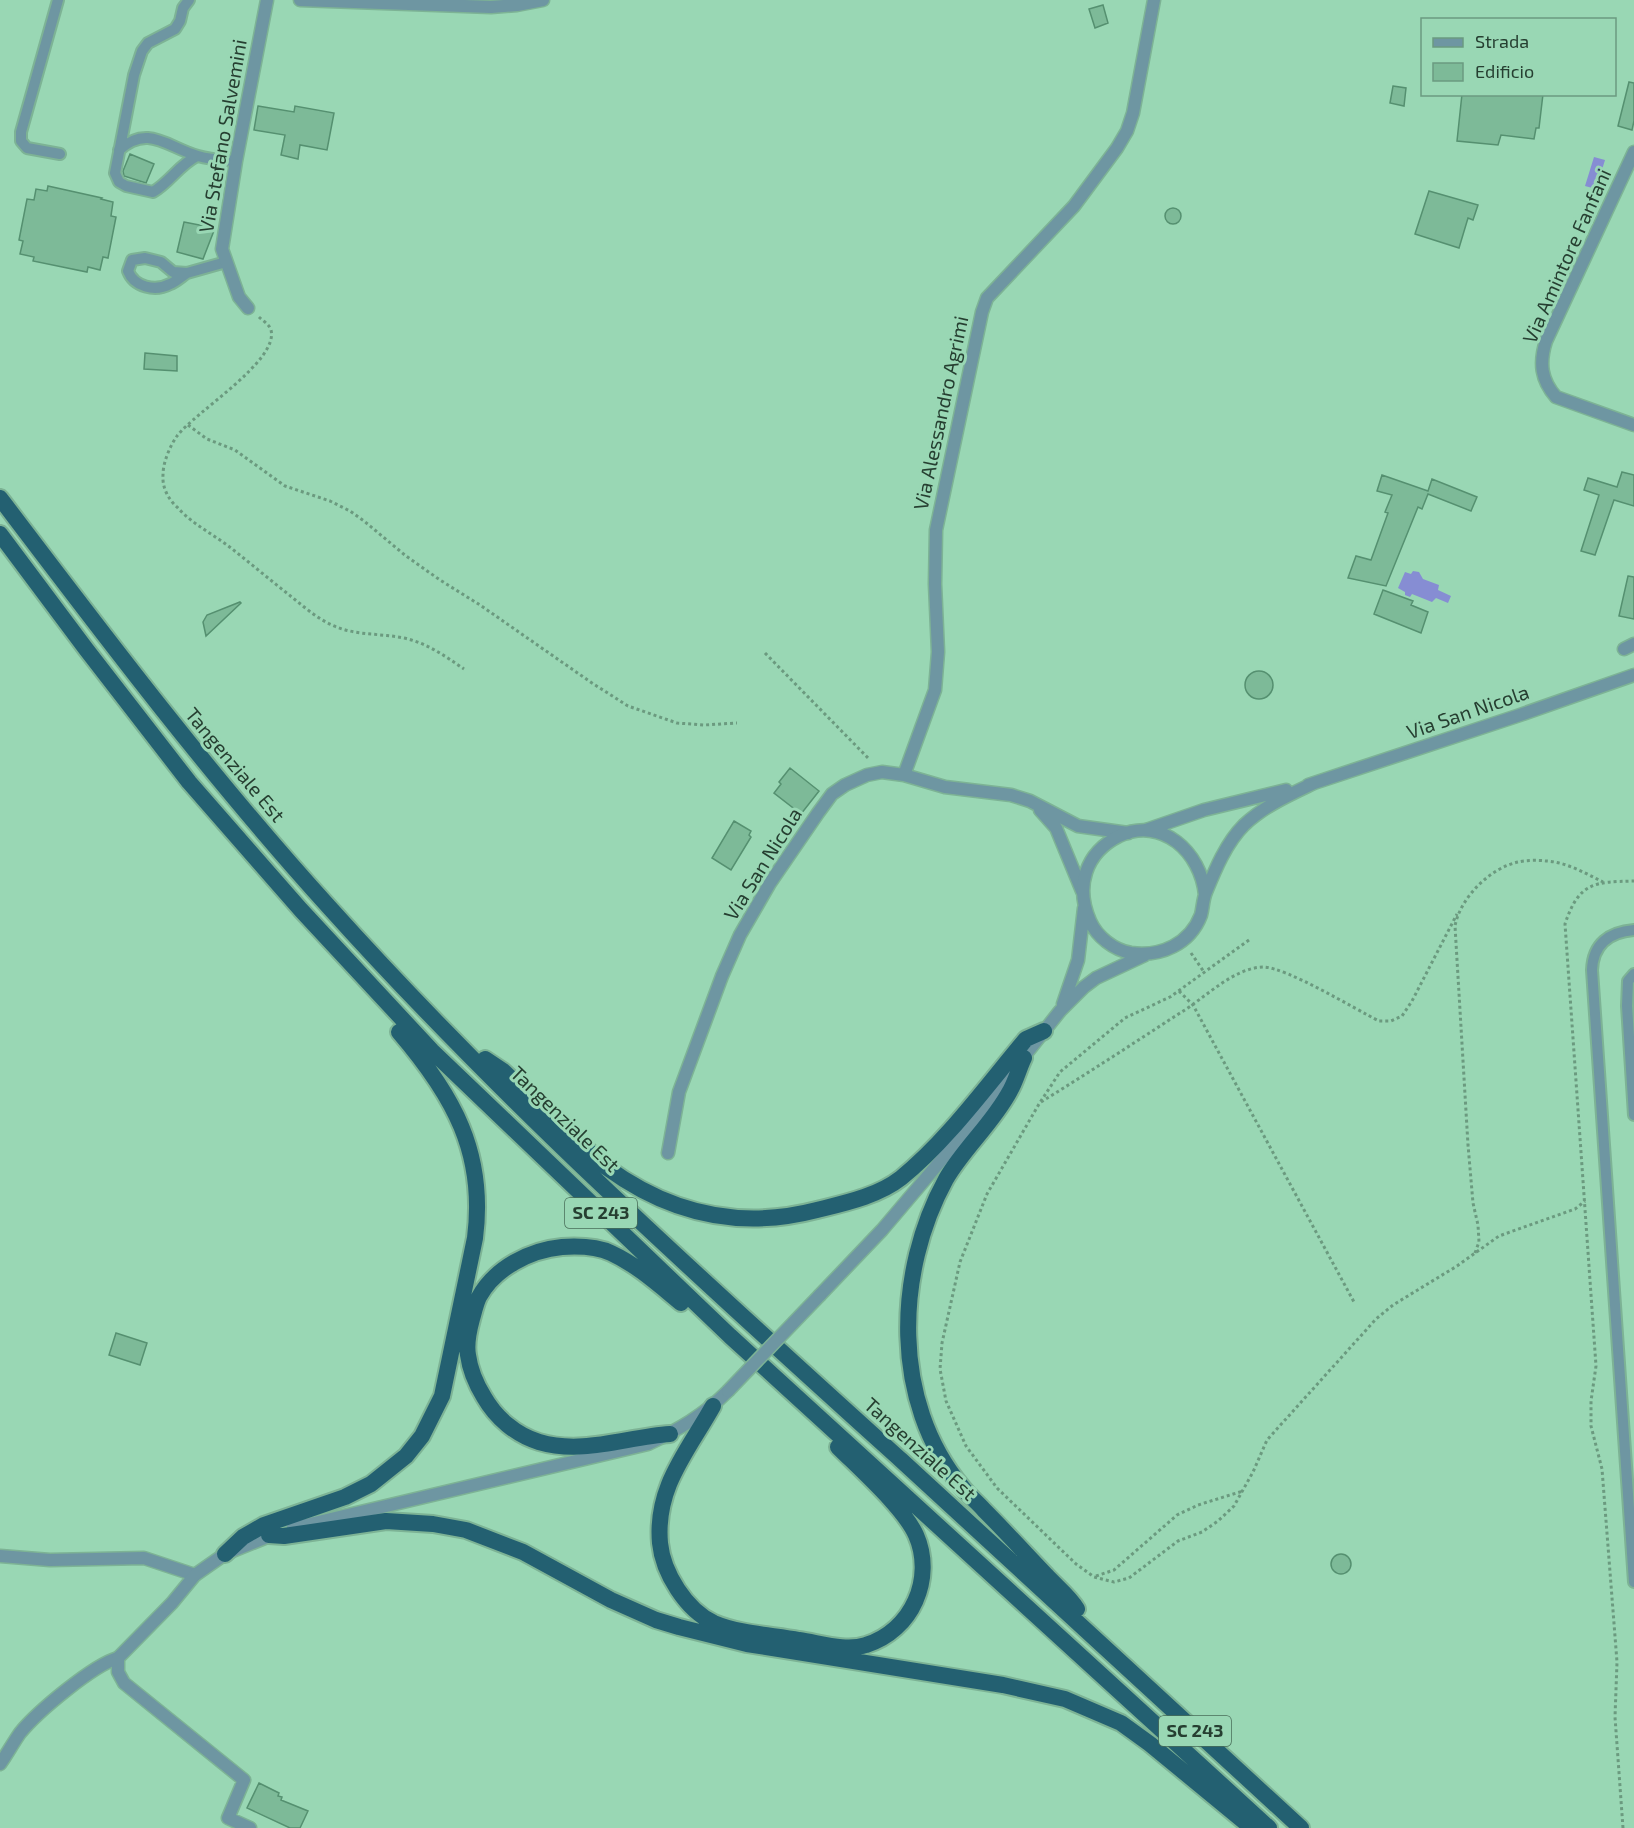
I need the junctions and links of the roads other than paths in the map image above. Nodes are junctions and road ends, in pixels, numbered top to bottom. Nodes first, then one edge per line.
1 (58, 0) edge
2 (189, 0) edge
3 (267, 0) edge
4 (300, 0) edge
5 (543, 0) edge
6 (1154, 0) edge
7 (118, 150) junction
8 (1634, 152) edge
9 (60, 154) dead end
10 (198, 156) junction
11 (237, 161) junction
12 (226, 262) junction
13 (187, 273) junction
14 (248, 308) road end
15 (1634, 426) edge
16 (0, 498) edge
17 (0, 534) edge
18 (1634, 675) edge
19 (904, 775) junction
20 (1314, 783) junction
21 (1030, 801) junction
22 (1146, 830) junction
23 (1128, 833) junction
24 (1082, 891) junction
25 (1204, 895) junction
26 (1084, 906) junction
27 (1634, 930) edge
28 (340, 952) junction
29 (1148, 954) junction
30 (1634, 974) edge
31 (1060, 1011) junction
32 (1044, 1031) junction
33 (452, 1038) junction
34 (1024, 1058) junction
35 (1634, 1115) edge
36 (668, 1153) dead end
37 (730, 1336) junction
38 (796, 1395) junction
39 (713, 1406) junction
40 (670, 1434) junction
41 (269, 1535) junction
42 (225, 1554) junction
43 (0, 1556) edge
44 (195, 1575) junction
45 (1634, 1582) edge
46 (1090, 1634) junction
47 (118, 1658) junction
48 (0, 1764) edge
49 (250, 1828) edge
50 (1252, 1828) edge
51 (1269, 1828) edge
52 (1301, 1828) edge

1 - 9 lane
2 - 7 lane
3 - 11 street, Via Stefano Salvemini
4 - 5 street
6 - 19 street, Via Alessandro Agrimi
7 - 10 lane
7 - 10 lane
8 - 15 street, Via Amintore Fanfani
10 - 11 lane
11 - 12 street, Via Stefano Salvemini
12 - 13 lane
12 - 14 street, Via Stefano Salvemini
13 - 13 lane
16 - 33 highway, Tangenziale Est / SC 243
17 - 28 highway, SC 243
18 - 20 street, Via San Nicola
19 - 21 street, Via San Nicola
19 - 36 street, Via San Nicola
20 - 22 street, Via San Nicola
20 - 25 street, Via San Nicola
21 - 23 street, Via San Nicola
21 - 24 street, Via San Nicola
22 - 23 street, Via San Nicola
22 - 25 street, Via San Nicola
23 - 24 street, Via San Nicola
24 - 26 street, Via San Nicola
25 - 29 street, Via San Nicola
26 - 29 street, Via San Nicola
26 - 31 street
27 - 45 lane
28 - 37 highway, SC 243
28 - 42 highway
29 - 31 street
30 - 35 lane
31 - 32 street
32 - 33 highway
32 - 34 street
33 - 46 highway, Tangenziale Est / SC 243
34 - 39 street, bridge
34 - 46 highway
37 - 38 highway, SC 243
37 - 40 highway
38 - 39 highway
38 - 51 highway, SC 243
39 - 40 street
40 - 41 street
41 - 42 street
41 - 50 highway
42 - 44 street
43 - 44 street
44 - 47 street
46 - 52 highway, Tangenziale Est / SC 243
47 - 48 street
47 - 49 street

